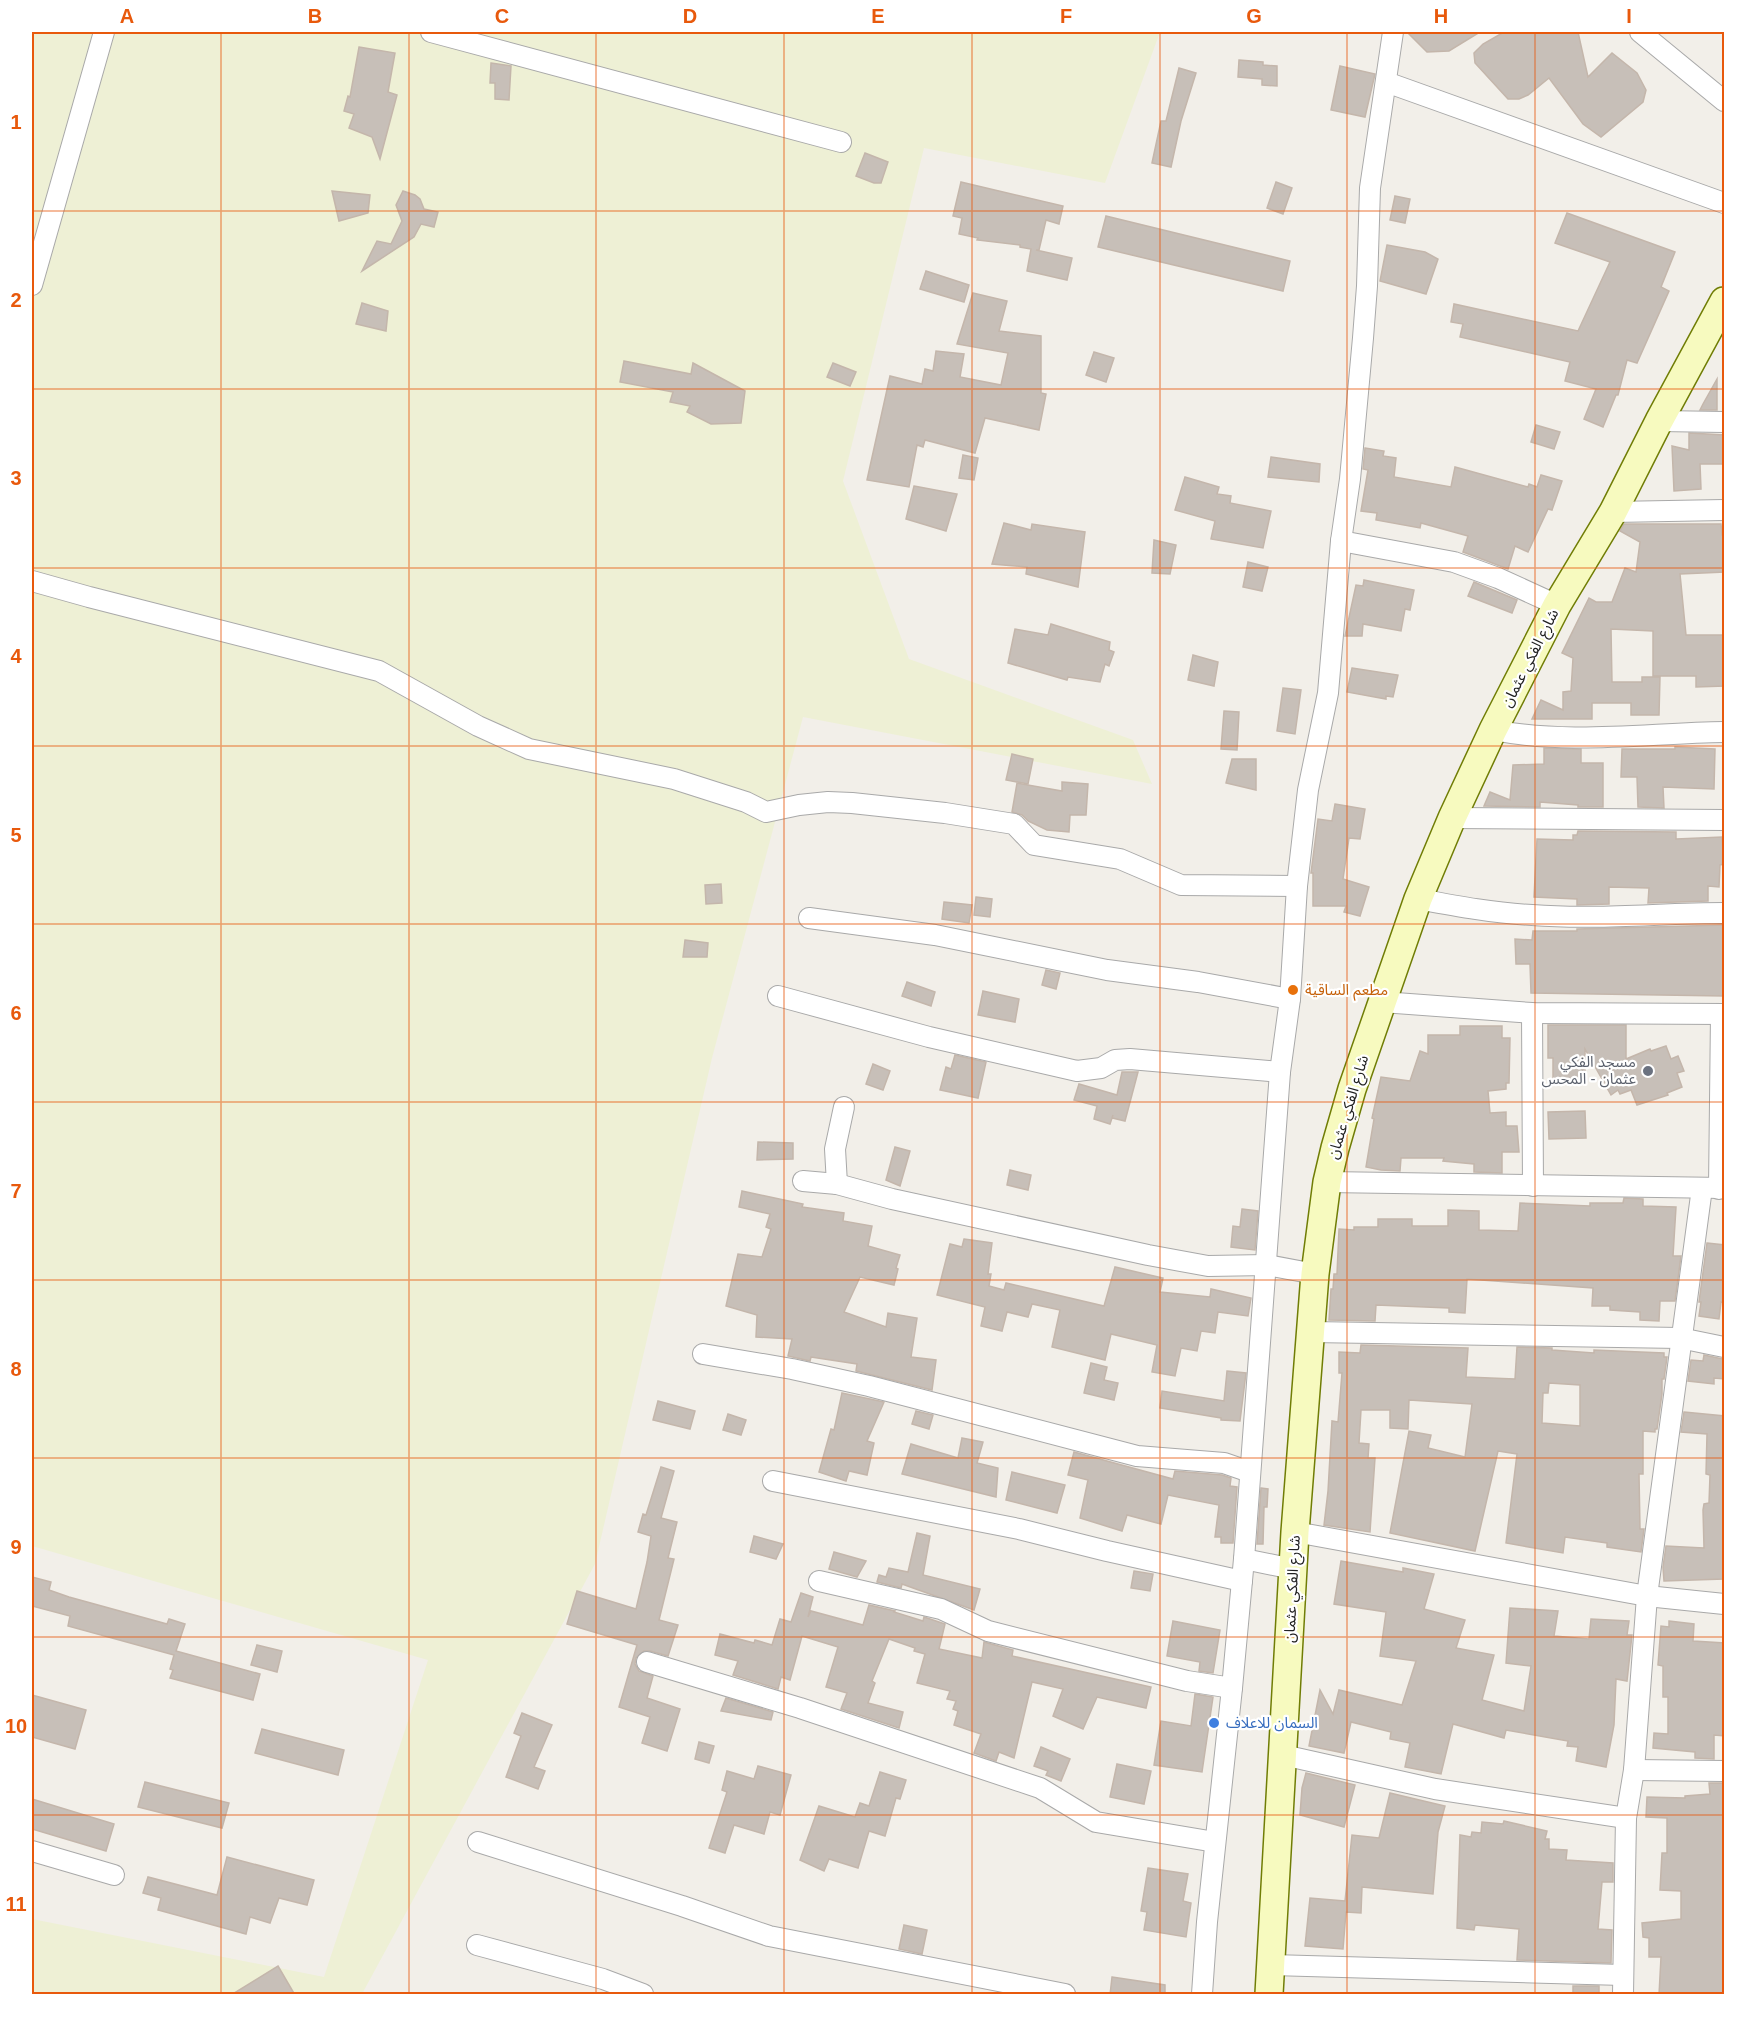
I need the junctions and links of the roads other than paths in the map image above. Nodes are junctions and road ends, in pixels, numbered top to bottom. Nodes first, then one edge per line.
1 (104, 32) edge
2 (431, 32) edge
3 (1393, 32) edge
4 (1640, 32) edge
5 (1386, 82) junction
6 (1725, 101) edge
7 (841, 142) dead end
8 (1725, 203) edge
9 (32, 285) edge
10 (1725, 301) edge
11 (1659, 421) junction
12 (1725, 422) edge
13 (1725, 510) edge
14 (1613, 512) junction
15 (1341, 541) junction
16 (32, 581) edge
17 (1557, 605) junction
18 (1493, 730) junction
19 (1725, 732) edge
20 (1452, 818) junction
21 (1725, 820) edge
22 (1297, 886) junction
23 (1418, 899) junction
24 (1725, 913) edge
25 (809, 918) dead end
26 (778, 996) dead end
27 (1290, 999) junction
28 (1382, 1002) junction
29 (1532, 1013) junction
30 (1723, 1014) edge
31 (1280, 1072) junction
32 (844, 1107) dead end
33 (803, 1181) dead end
34 (1327, 1182) junction
35 (837, 1184) junction
36 (1533, 1186) junction
37 (1715, 1188) edge
38 (1267, 1264) junction
39 (1315, 1274) junction
40 (1311, 1332) junction
41 (1680, 1338) junction
42 (1725, 1347) edge
43 (703, 1354) dead end
44 (1250, 1472) junction
45 (772, 1481) dead end
46 (1295, 1532) junction
47 (1244, 1559) junction
48 (1293, 1569) junction
49 (819, 1581) dead end
50 (1242, 1581) junction
51 (1647, 1596) junction
52 (1725, 1604) edge
53 (647, 1662) dead end
54 (1232, 1688) junction
55 (1283, 1755) junction
56 (1634, 1770) junction
57 (1725, 1772) edge
58 (1626, 1818) junction
59 (478, 1842) dead end
60 (1215, 1842) junction
61 (32, 1851) edge
62 (114, 1875) dead end
63 (477, 1945) dead end
64 (1272, 1965) junction
65 (1623, 1975) junction
66 (643, 1995) edge
67 (1065, 1995) edge
68 (1202, 1995) edge
69 (1269, 1995) edge
70 (1623, 1995) edge

1 - 9 street
2 - 7 street
3 - 5 street
4 - 6 street
5 - 8 street
5 - 15 street
10 - 11 street, شارع الفكي عثمان
11 - 12 street
11 - 14 street, شارع الفكي عثمان
13 - 14 street
14 - 17 street, شارع الفكي عثمان
15 - 17 street
15 - 22 street
16 - 22 street
17 - 18 street, شارع الفكي عثمان
18 - 19 street
18 - 20 street, شارع الفكي عثمان
20 - 21 street
20 - 23 street, شارع الفكي عثمان
22 - 27 street
23 - 24 street
23 - 28 street, شارع الفكي عثمان
25 - 27 street
26 - 31 street
27 - 31 street
28 - 29 street
28 - 34 street, شارع الفكي عثمان
29 - 30 street
29 - 36 street
30 - 37 street
31 - 38 street
32 - 35 street
33 - 35 street
34 - 36 street
34 - 39 street, شارع الفكي عثمان
35 - 38 street
36 - 37 street
37 - 41 street
38 - 39 street
38 - 44 street
39 - 40 street, شارع الفكي عثمان
40 - 41 street
40 - 46 street, شارع الفكي عثمان
41 - 42 street
41 - 51 street
43 - 44 street
44 - 47 street
45 - 50 street
46 - 48 street, شارع الفكي عثمان
46 - 51 street
47 - 48 street
47 - 50 street
48 - 55 street, شارع الفكي عثمان
49 - 54 street
50 - 54 street
51 - 52 street
51 - 56 street
53 - 60 street
54 - 60 street
55 - 58 street
55 - 64 street, شارع الفكي عثمان
56 - 57 street
56 - 58 street
58 - 65 street
59 - 67 street
60 - 68 street
61 - 62 street
63 - 66 street
64 - 65 street
64 - 69 street, شارع الفكي عثمان
65 - 70 street

